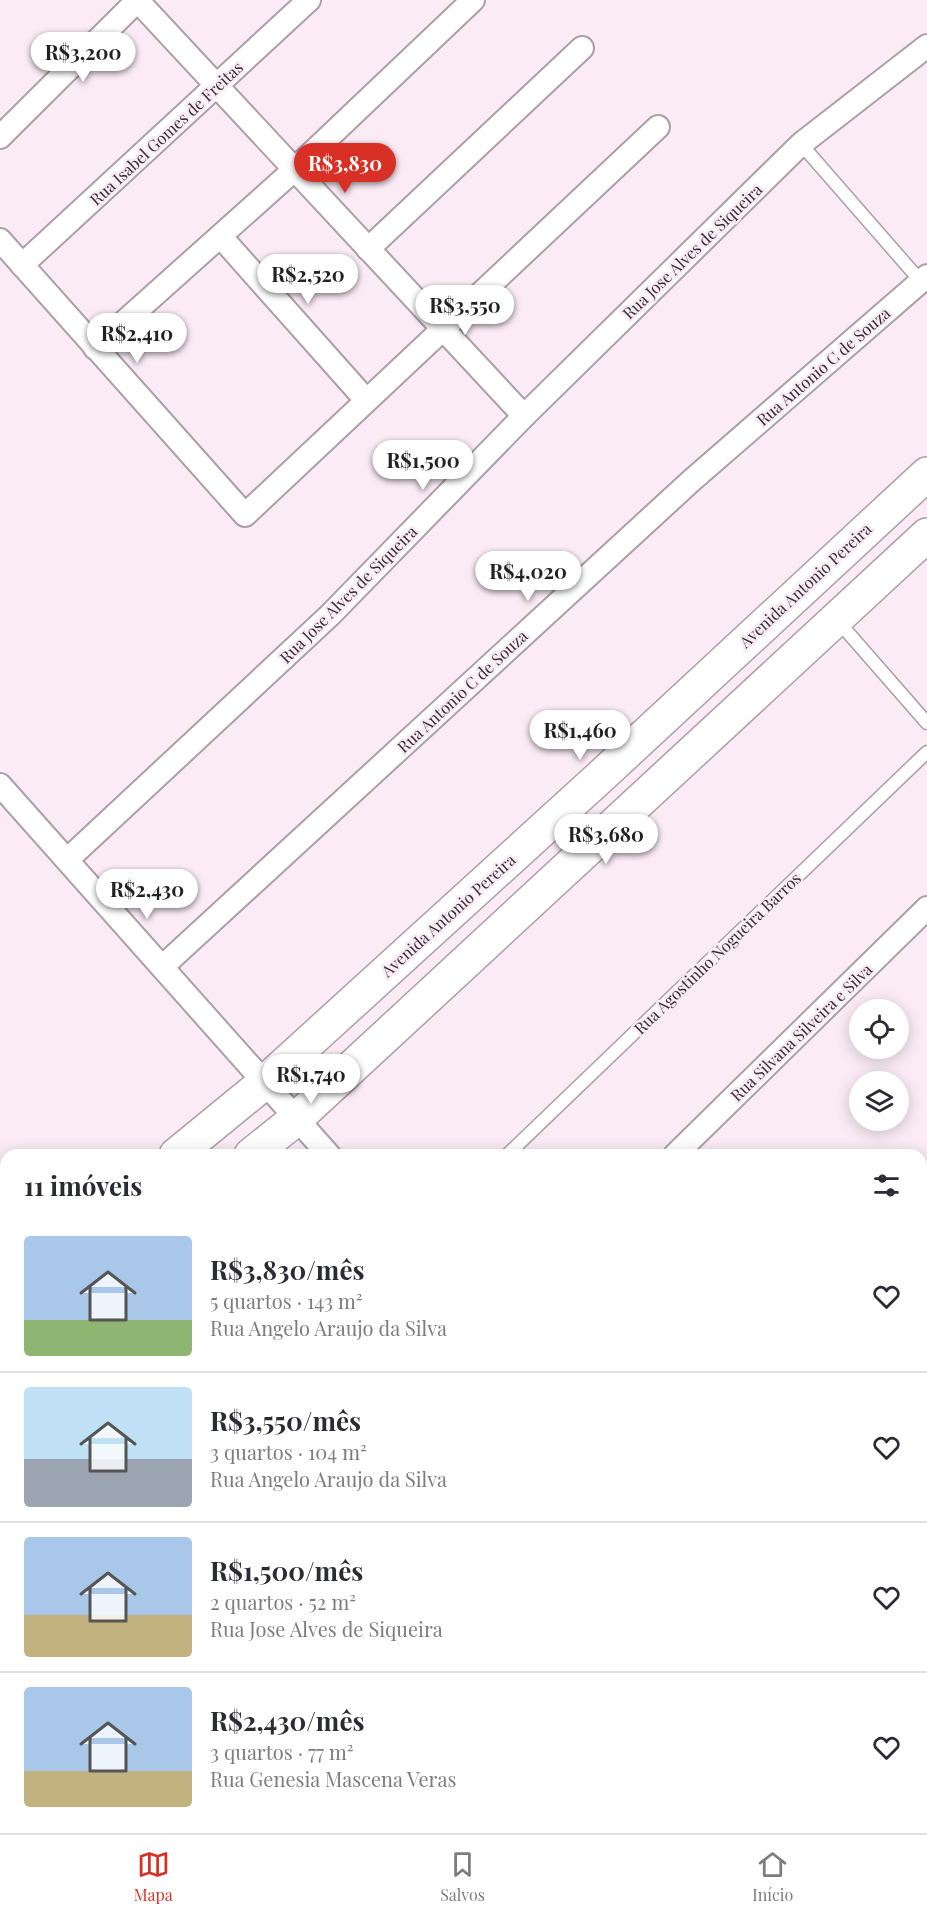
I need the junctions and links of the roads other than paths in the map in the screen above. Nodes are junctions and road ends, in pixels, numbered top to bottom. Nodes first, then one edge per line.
1 (138, 0) edge
2 (309, 0) edge
3 (473, 0) edge
4 (927, 46) edge
5 (582, 48) dead end
6 (219, 85) junction
7 (658, 127) dead end
8 (0, 137) edge
9 (801, 144) junction
10 (295, 169) junction
11 (220, 237) junction
12 (0, 240) edge
13 (369, 249) junction
14 (22, 265) junction
15 (925, 282) edge
16 (441, 330) junction
17 (95, 348) junction
18 (366, 400) junction
19 (524, 416) junction
20 (927, 474) edge
21 (927, 535) edge
22 (832, 560) junction
23 (863, 593) junction
24 (835, 618) junction
25 (927, 723) edge
26 (927, 752) edge
27 (0, 785) edge
28 (67, 860) junction
29 (927, 908) edge
30 (162, 967) junction
31 (264, 1083) junction
32 (296, 1119) junction
33 (183, 1149) edge
34 (258, 1149) edge
35 (324, 1149) edge
36 (513, 1149) edge
37 (681, 1149) edge

1 - 6 street
1 - 8 street
2 - 6 street, Rua Isabel Gomes de Freitas
3 - 10 street
4 - 9 street, Rua Jose Alves de Siqueira
5 - 13 street
6 - 10 street
6 - 14 street, Rua Isabel Gomes de Freitas
7 - 16 street
9 - 15 lane
9 - 19 street, Rua Jose Alves de Siqueira
10 - 11 street
10 - 13 street
11 - 17 street
11 - 18 street
12 - 14 street
13 - 16 street
14 - 17 street
15 - 30 street, Rua Antonio C de Souza
16 - 18 street
16 - 19 street
17 - 18 street
19 - 28 street, Rua Jose Alves de Siqueira
20 - 22 main road, Avenida Antonio Pereira
21 - 23 main road
22 - 23 main road
22 - 31 main road, Avenida Antonio Pereira
23 - 24 main road
24 - 25 lane
24 - 32 main road
26 - 36 lane, Rua Agostinho Nogueira Barros
27 - 28 street
28 - 30 street
29 - 37 street, Rua Silvana Silveira e Silva
30 - 31 street
31 - 32 street
31 - 33 main road, Avenida Antonio Pereira
32 - 34 main road
32 - 35 street

